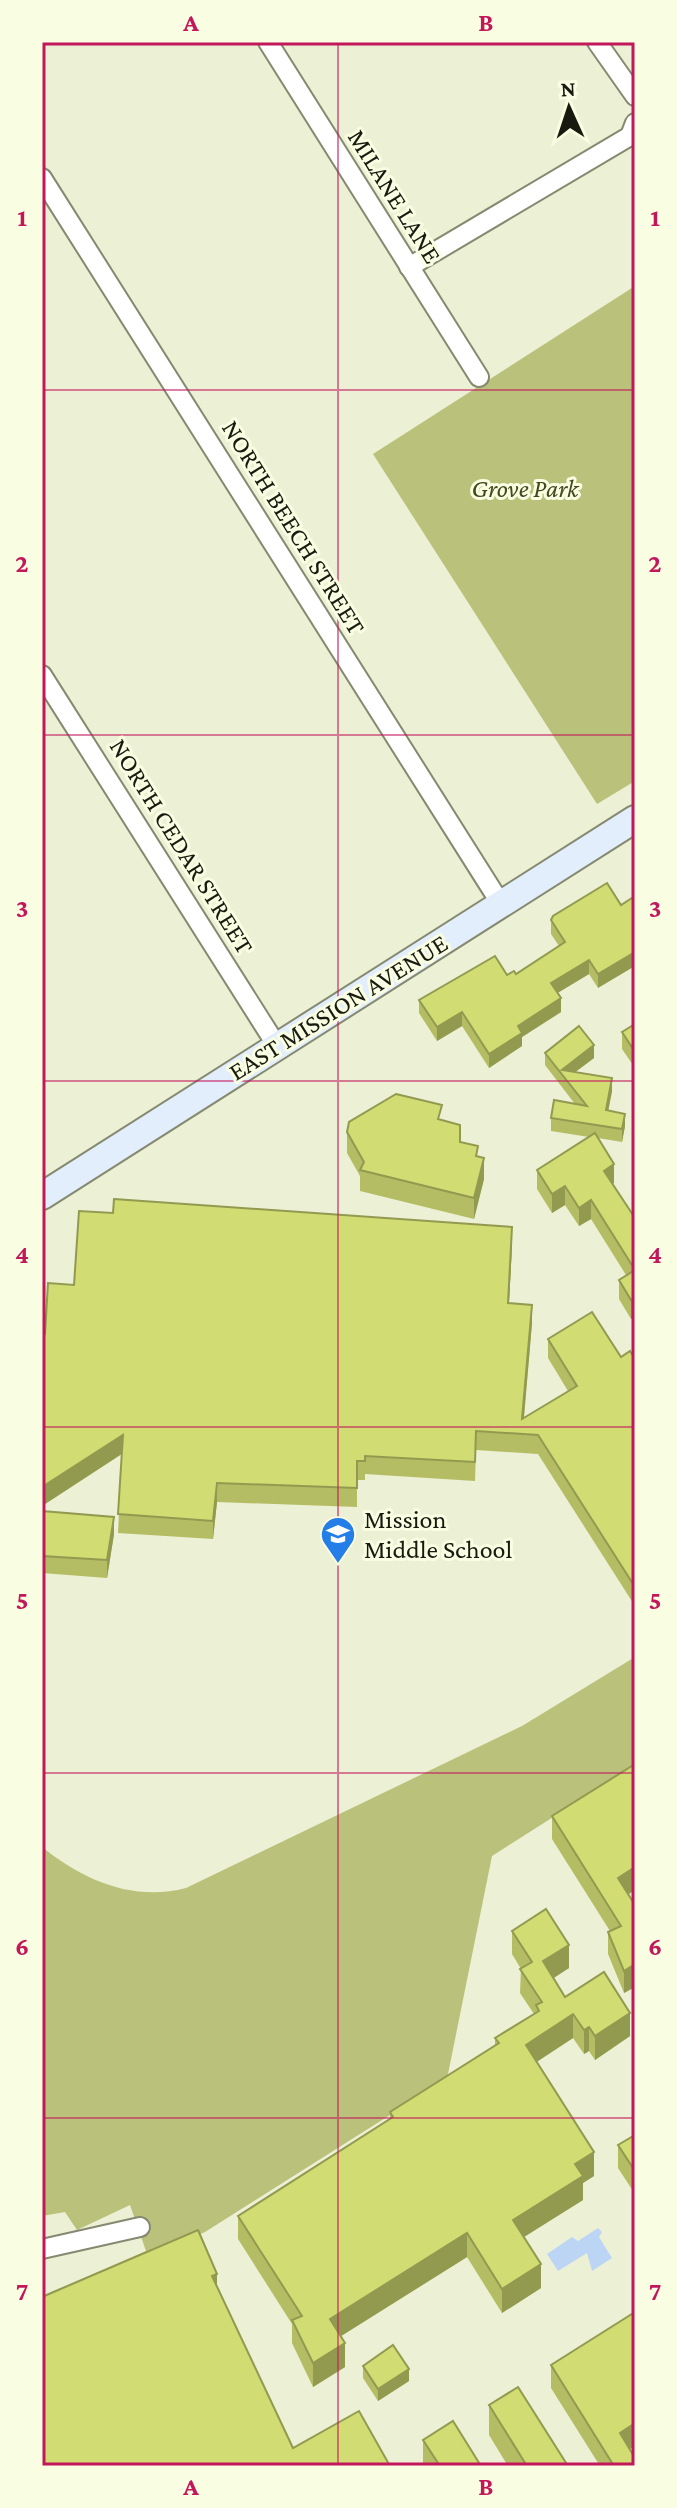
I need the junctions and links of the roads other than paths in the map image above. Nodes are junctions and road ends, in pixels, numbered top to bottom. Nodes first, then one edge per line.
1 (268, 42) edge
2 (597, 42) edge
3 (635, 96) edge
4 (635, 123) edge
5 (42, 178) edge
6 (409, 267) junction
7 (479, 377) dead end
8 (42, 675) edge
9 (635, 819) edge
10 (501, 904) junction
11 (277, 1046) junction
12 (42, 1196) edge
13 (140, 2227) dead end
14 (42, 2249) edge

1 - 6 street, MILANE LANE
2 - 3 street
4 - 6 street
5 - 10 street, NORTH BEECH STREET
6 - 7 street, MILANE LANE
8 - 11 street, NORTH CEDAR STREET
9 - 10 main road, EAST MISSION AVENUE
10 - 11 main road, EAST MISSION AVENUE
11 - 12 main road, EAST MISSION AVENUE
13 - 14 street

